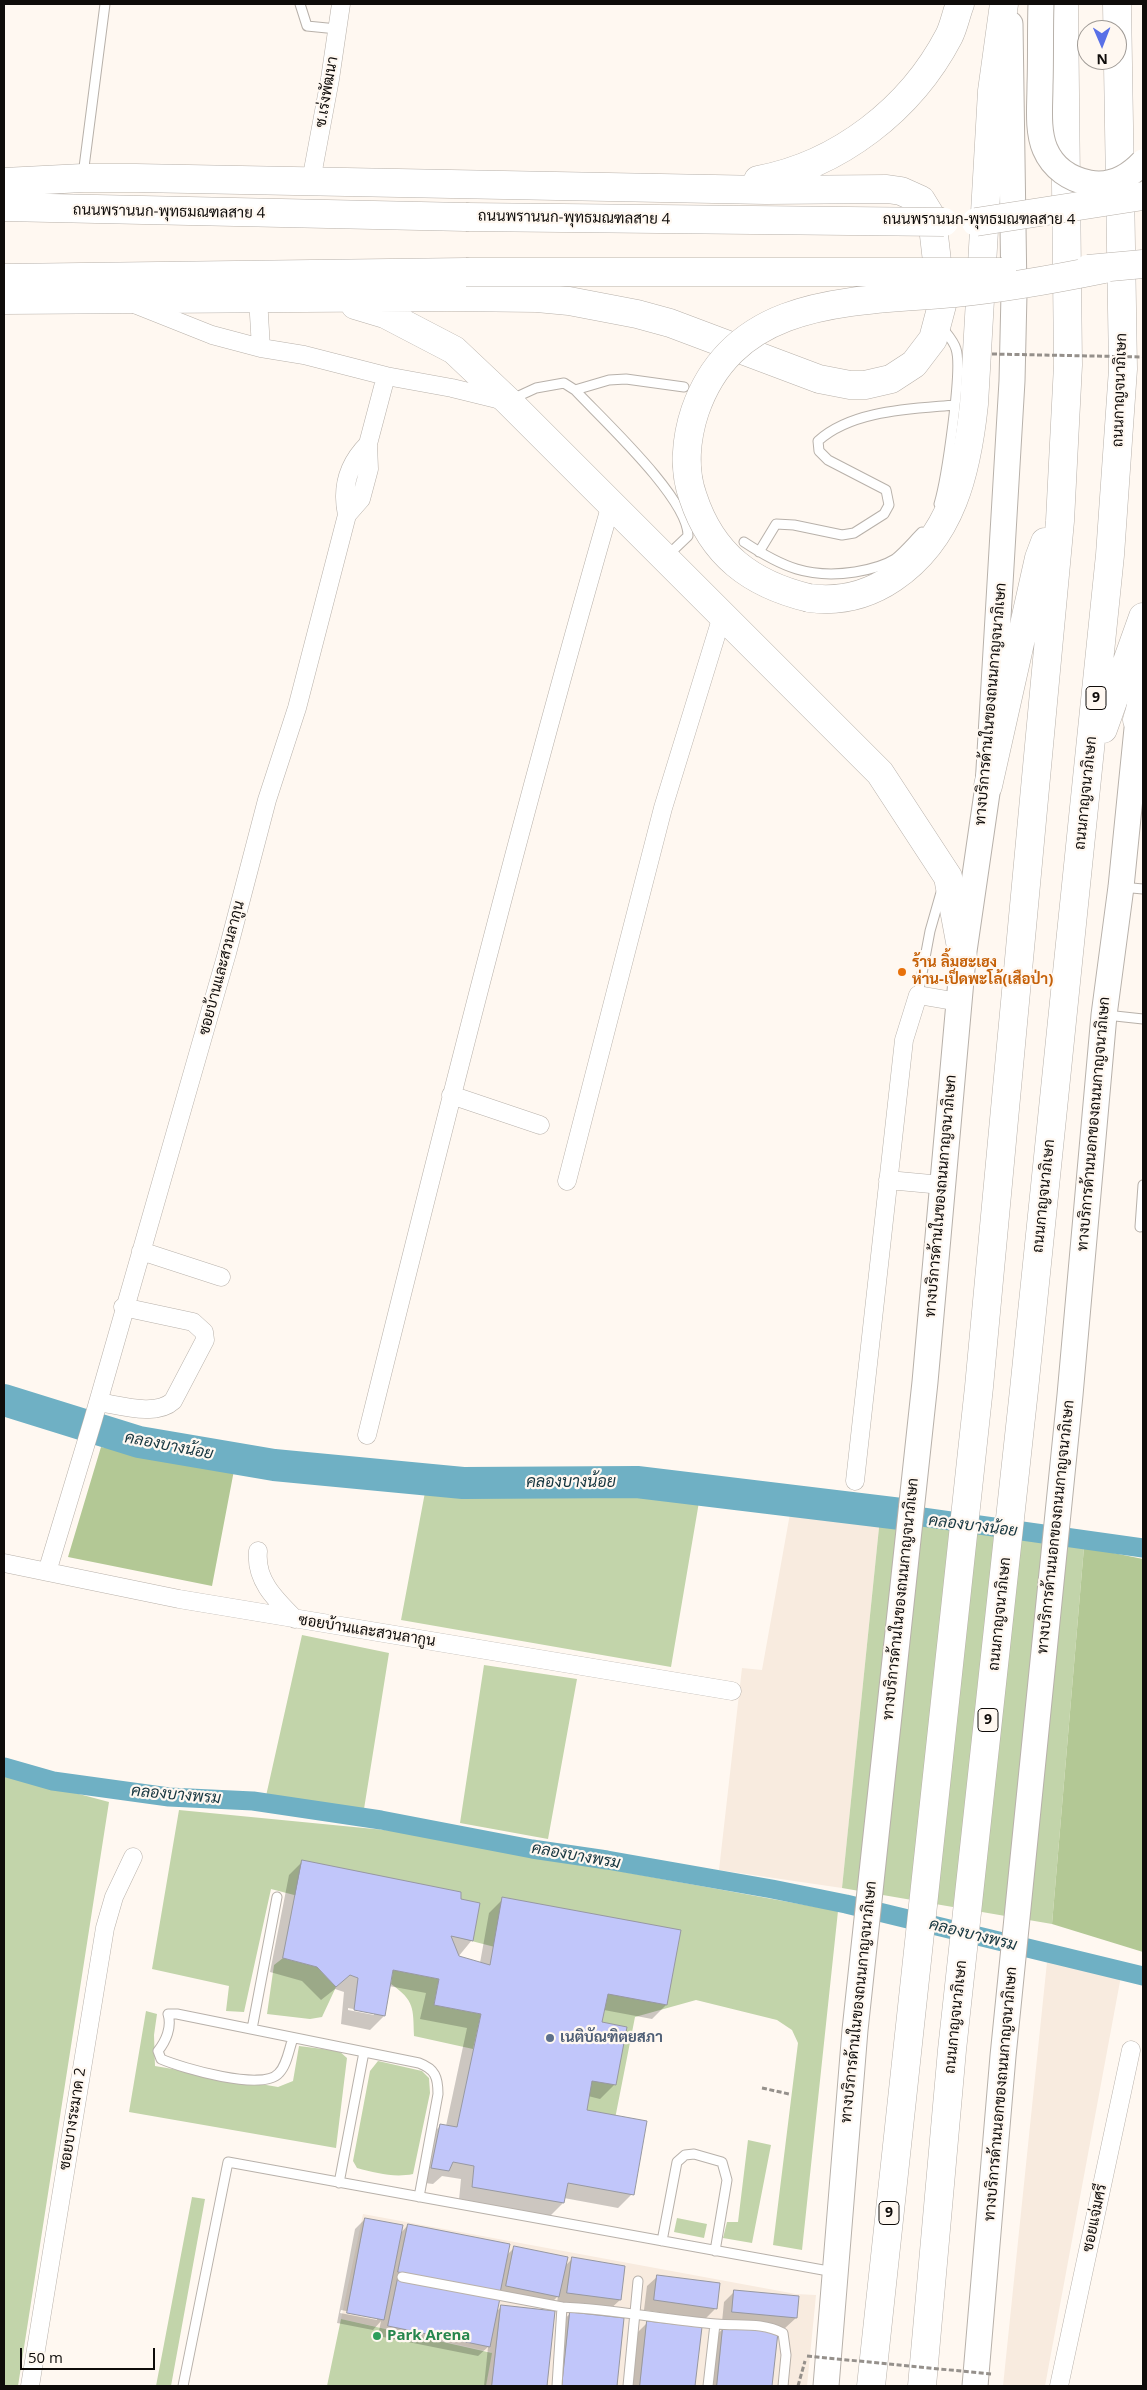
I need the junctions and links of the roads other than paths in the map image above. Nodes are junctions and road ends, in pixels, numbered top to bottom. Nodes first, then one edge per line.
1 (105, 4) edge
2 (300, 4) edge
3 (340, 4) edge
4 (960, 4) edge
5 (1004, 4) edge
6 (1010, 4) edge
7 (1041, 4) edge
8 (1064, 4) edge
9 (1117, 4) edge
10 (337, 30) junction
11 (1143, 162) edge
12 (82, 178) junction
13 (311, 181) junction
14 (4, 182) edge
15 (710, 188) junction
16 (1143, 196) edge
17 (1143, 202) edge
18 (1090, 206) junction
19 (4, 207) edge
20 (1143, 214) edge
21 (976, 222) junction
22 (1143, 264) edge
23 (1104, 269) junction
24 (4, 278) edge
25 (258, 298) junction
26 (310, 298) junction
27 (4, 300) edge
28 (124, 300) junction
29 (938, 322) junction
30 (261, 348) junction
31 (386, 376) junction
32 (684, 387) dead end
33 (575, 390) junction
34 (508, 401) junction
35 (955, 405) junction
36 (611, 504) junction
37 (1060, 521) junction
38 (744, 542) dead end
39 (759, 552) junction
40 (665, 558) junction
41 (722, 616) junction
42 (1143, 617) edge
43 (1143, 668) edge
44 (1140, 711) edge
45 (1089, 766) junction
46 (988, 786) junction
47 (948, 877) junction
48 (1132, 888) edge
49 (963, 958) junction
50 (918, 995) junction
51 (959, 1002) junction
52 (1104, 1015) junction
53 (1143, 1019) edge
54 (451, 1095) junction
55 (540, 1125) dead end
56 (888, 1180) junction
57 (567, 1181) dead end
58 (942, 1185) junction
59 (1143, 1185) edge
60 (1140, 1226) dead end
61 (141, 1251) junction
62 (221, 1277) dead end
63 (123, 1307) junction
64 (98, 1402) junction
65 (367, 1435) dead end
66 (855, 1481) dead end
67 (258, 1550) dead end
68 (4, 1563) edge
69 (47, 1572) junction
70 (295, 1619) junction
71 (732, 1691) dead end
72 (133, 1856) dead end
73 (277, 1897) dead end
74 (252, 2029) junction
75 (293, 2038) junction
76 (1131, 2050) dead end
77 (364, 2052) junction
78 (339, 2183) junction
79 (419, 2197) junction
80 (662, 2241) junction
81 (715, 2251) junction
82 (834, 2272) junction
83 (402, 2277) dead end
84 (638, 2280) dead end
85 (562, 2307) junction
86 (635, 2314) junction
87 (715, 2324) junction
88 (983, 2380) edge
89 (30, 2386) edge
90 (183, 2386) edge
91 (557, 2386) edge
92 (628, 2386) edge
93 (708, 2386) edge
94 (783, 2386) edge
95 (826, 2386) edge
96 (871, 2386) edge
97 (922, 2386) edge
98 (1059, 2386) edge

1 - 12 lane
2 - 10 lane
3 - 10 street, ซ.เร่งพัฒนา
4 - 15 main road
5 - 23 main road, bridge
6 - 46 main road, ทางบริการด้านในของถนนกาญจนาภิเษก
7 - 11 main road, bridge
8 - 37 main road, 9
9 - 45 main road, ถนนกาญจนาภิเษก / 9
10 - 13 street, ซ.เร่งพัฒนา
12 - 13 main road
12 - 14 main road
13 - 15 main road
15 - 29 main road
16 - 18 main road, bridge
17 - 18 main road, bridge
18 - 21 main road, bridge
19 - 21 main road, ถนนพรานนก-พุทธมณฑลสาย 4, bridge
20 - 21 main road, ถนนพรานนก-พุทธมณฑลสาย 4, bridge
22 - 23 main road, bridge
23 - 24 main road, bridge
25 - 26 main road
25 - 28 main road
25 - 30 street
26 - 29 main road
26 - 34 main road
27 - 28 main road
28 - 30 street
29 - 35 lane
30 - 31 street
31 - 34 street
31 - 61 street, ซอยบ้านและสวนลากูน
32 - 33 lane
33 - 34 lane
33 - 40 lane
34 - 36 main road
35 - 39 lane
35 - 39 lane
36 - 40 main road
36 - 54 street
37 - 46 main road
37 - 96 main road, 9
38 - 39 lane
40 - 41 main road
41 - 47 main road
41 - 57 street
42 - 45 main road
43 - 44 main road, ทางบริการด้านนอกของถนนกาญจนาภิเษก
44 - 48 main road, ทางบริการด้านนอกของถนนกาญจนาภิเษก
45 - 97 main road, ถนนกาญจนาภิเษก / 9
46 - 49 main road, ทางบริการด้านในของถนนกาญจนาภิเษก
47 - 49 main road
47 - 50 lane
48 - 52 main road, ทางบริการด้านนอกของถนนกาญจนาภิเษก
49 - 51 main road, ทางบริการด้านในของถนนกาญจนาภิเษก
50 - 51 street
50 - 56 street
51 - 58 main road, ทางบริการด้านในของถนนกาญจนาภิเษก
52 - 53 lane
52 - 88 main road, ทางบริการด้านนอกของถนนกาญจนาภิเษก
54 - 55 street
54 - 65 street
56 - 58 street
56 - 66 street
58 - 82 main road, ทางบริการด้านในของถนนกาญจนาภิเษก
59 - 60 lane
61 - 62 street
61 - 63 street, ซอยบ้านและสวนลากูน
63 - 64 street, ซอยบ้านและสวนลากูน
63 - 64 street
64 - 69 street, ซอยบ้านและสวนลากูน
67 - 70 street
68 - 69 street, ซอยบ้านและสวนลากูน
69 - 70 street, ซอยบ้านและสวนลากูน
70 - 71 street, ซอยบ้านและสวนลากูน
72 - 89 street, ซอยบางระมาด 2
73 - 74 lane
74 - 75 lane
74 - 75 lane
75 - 77 lane
76 - 98 street, ซอยแจ่มศรี
77 - 78 lane
77 - 79 lane
78 - 79 lane
78 - 90 lane
79 - 80 lane
80 - 81 lane
80 - 81 lane
81 - 82 lane
82 - 95 main road, ทางบริการด้านในของถนนกาญจนาภิเษก
83 - 85 lane
84 - 86 lane
85 - 86 lane
85 - 91 lane
86 - 87 lane
86 - 92 lane
87 - 93 lane
87 - 94 lane

